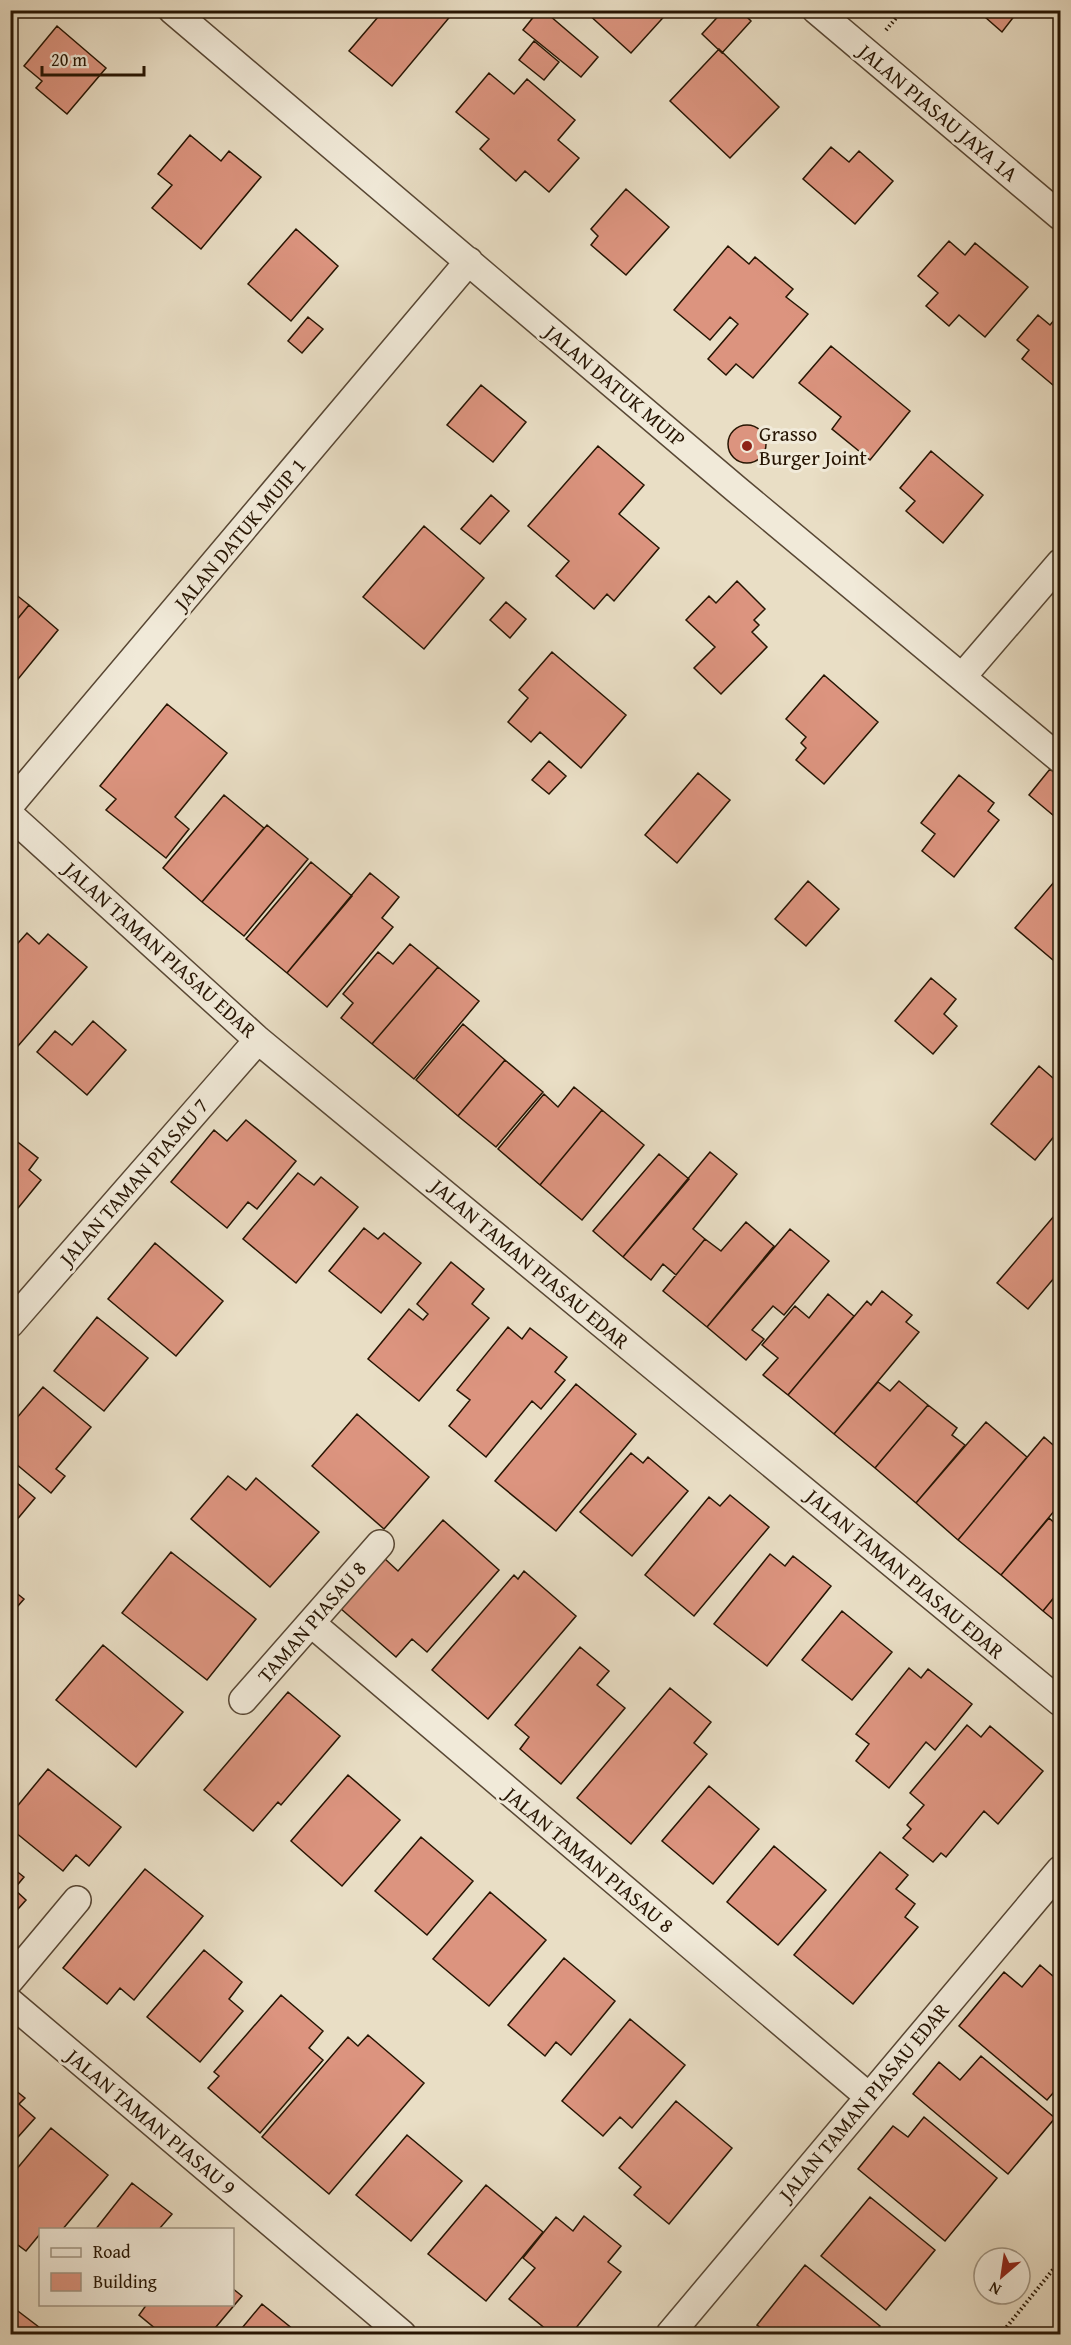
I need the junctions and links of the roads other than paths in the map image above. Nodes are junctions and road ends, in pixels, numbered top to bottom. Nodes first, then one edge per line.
1 (172, 10) edge
2 (816, 10) edge
3 (1060, 216) edge
4 (469, 261) junction
5 (1060, 563) edge
6 (962, 677) junction
7 (1060, 759) edge
8 (10, 805) edge
9 (10, 815) edge
10 (258, 1040) junction
11 (10, 1324) edge
12 (380, 1544) dead end
13 (311, 1623) junction
14 (243, 1700) dead end
15 (1060, 1702) edge
16 (1060, 1870) edge
17 (77, 1900) dead end
18 (10, 1980) edge
19 (10, 2002) edge
20 (868, 2096) junction
21 (402, 2334) edge
22 (670, 2334) edge

1 - 4 street, JALAN DATUK MUIP
2 - 3 street, JALAN PIASAU JAYA 1A
4 - 6 street, JALAN DATUK MUIP
4 - 8 street, JALAN DATUK MUIP 1
5 - 6 street
6 - 7 street, JALAN DATUK MUIP
9 - 10 street, JALAN TAMAN PIASAU EDAR
10 - 11 street, JALAN TAMAN PIASAU 7
10 - 15 street, JALAN TAMAN PIASAU EDAR
12 - 13 street, TAMAN PIASAU 8
13 - 14 street, TAMAN PIASAU 8
13 - 20 street, JALAN TAMAN PIASAU 8
16 - 20 street, JALAN TAMAN PIASAU EDAR
17 - 18 street
19 - 21 street, JALAN TAMAN PIASAU 9
20 - 22 street, JALAN TAMAN PIASAU EDAR

